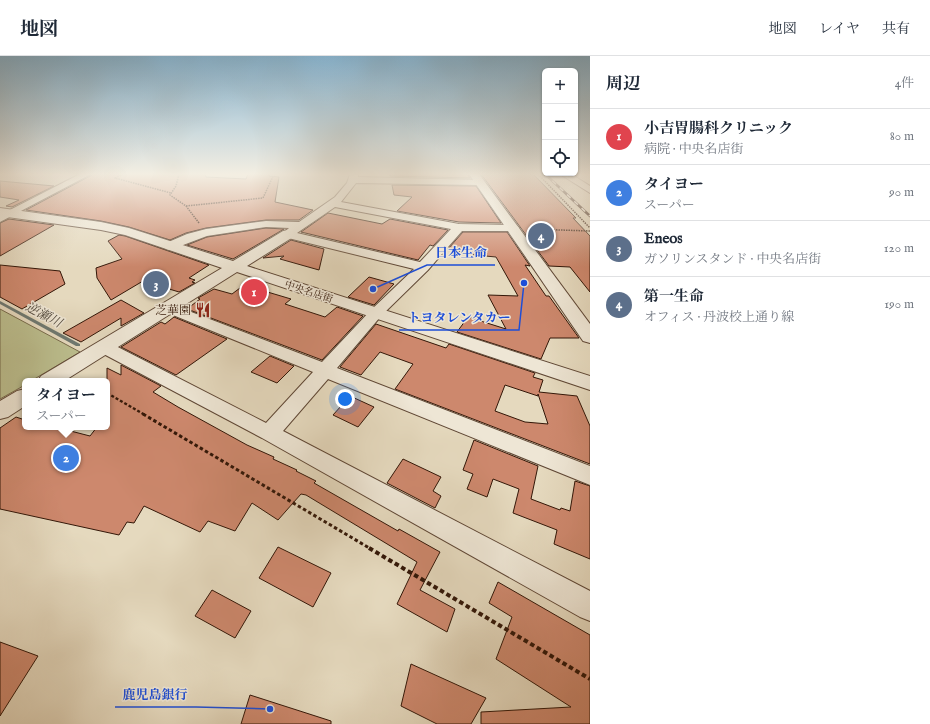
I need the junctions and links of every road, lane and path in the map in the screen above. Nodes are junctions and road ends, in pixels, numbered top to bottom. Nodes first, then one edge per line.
1 (25, 205) edge
2 (194, 205) edge
3 (332, 205) edge
4 (340, 205) edge
5 (496, 205) edge
6 (567, 205) edge
7 (186, 206) joint
8 (4, 215) edge
9 (302, 225) junction
10 (459, 227) junction
11 (513, 228) junction
12 (590, 229) edge
13 (206, 233) junction
14 (288, 234) junction
15 (170, 246) junction
16 (234, 267) junction
17 (423, 267) junction
18 (168, 308) junction
19 (376, 313) junction
20 (590, 337) edge
21 (104, 347) junction
22 (325, 371) junction
23 (54, 378) edge
24 (590, 383) edge
25 (110, 394) edge
26 (22, 398) edge
27 (0, 411) edge
28 (269, 433) junction
29 (590, 476) edge
30 (590, 607) edge
31 (590, 679) edge

1 - 8 street
2 - 7 path
3 - 9 street
4 - 10 street
5 - 11 street
6 - 12 path
7 - 13 path
8 - 15 street, 中央名店街
9 - 13 street
9 - 14 street
10 - 11 street
10 - 17 street
11 - 12 path
11 - 20 street
13 - 15 street
14 - 16 street
14 - 17 street
15 - 16 street, 中央名店街
16 - 18 street
16 - 19 street, 中央名店街
17 - 19 street
18 - 21 street
18 - 22 street
19 - 22 street
19 - 24 street, 中央名店街
21 - 23 street
21 - 28 street
22 - 28 street
22 - 29 street
25 - 31 path
26 - 27 street
28 - 30 street

